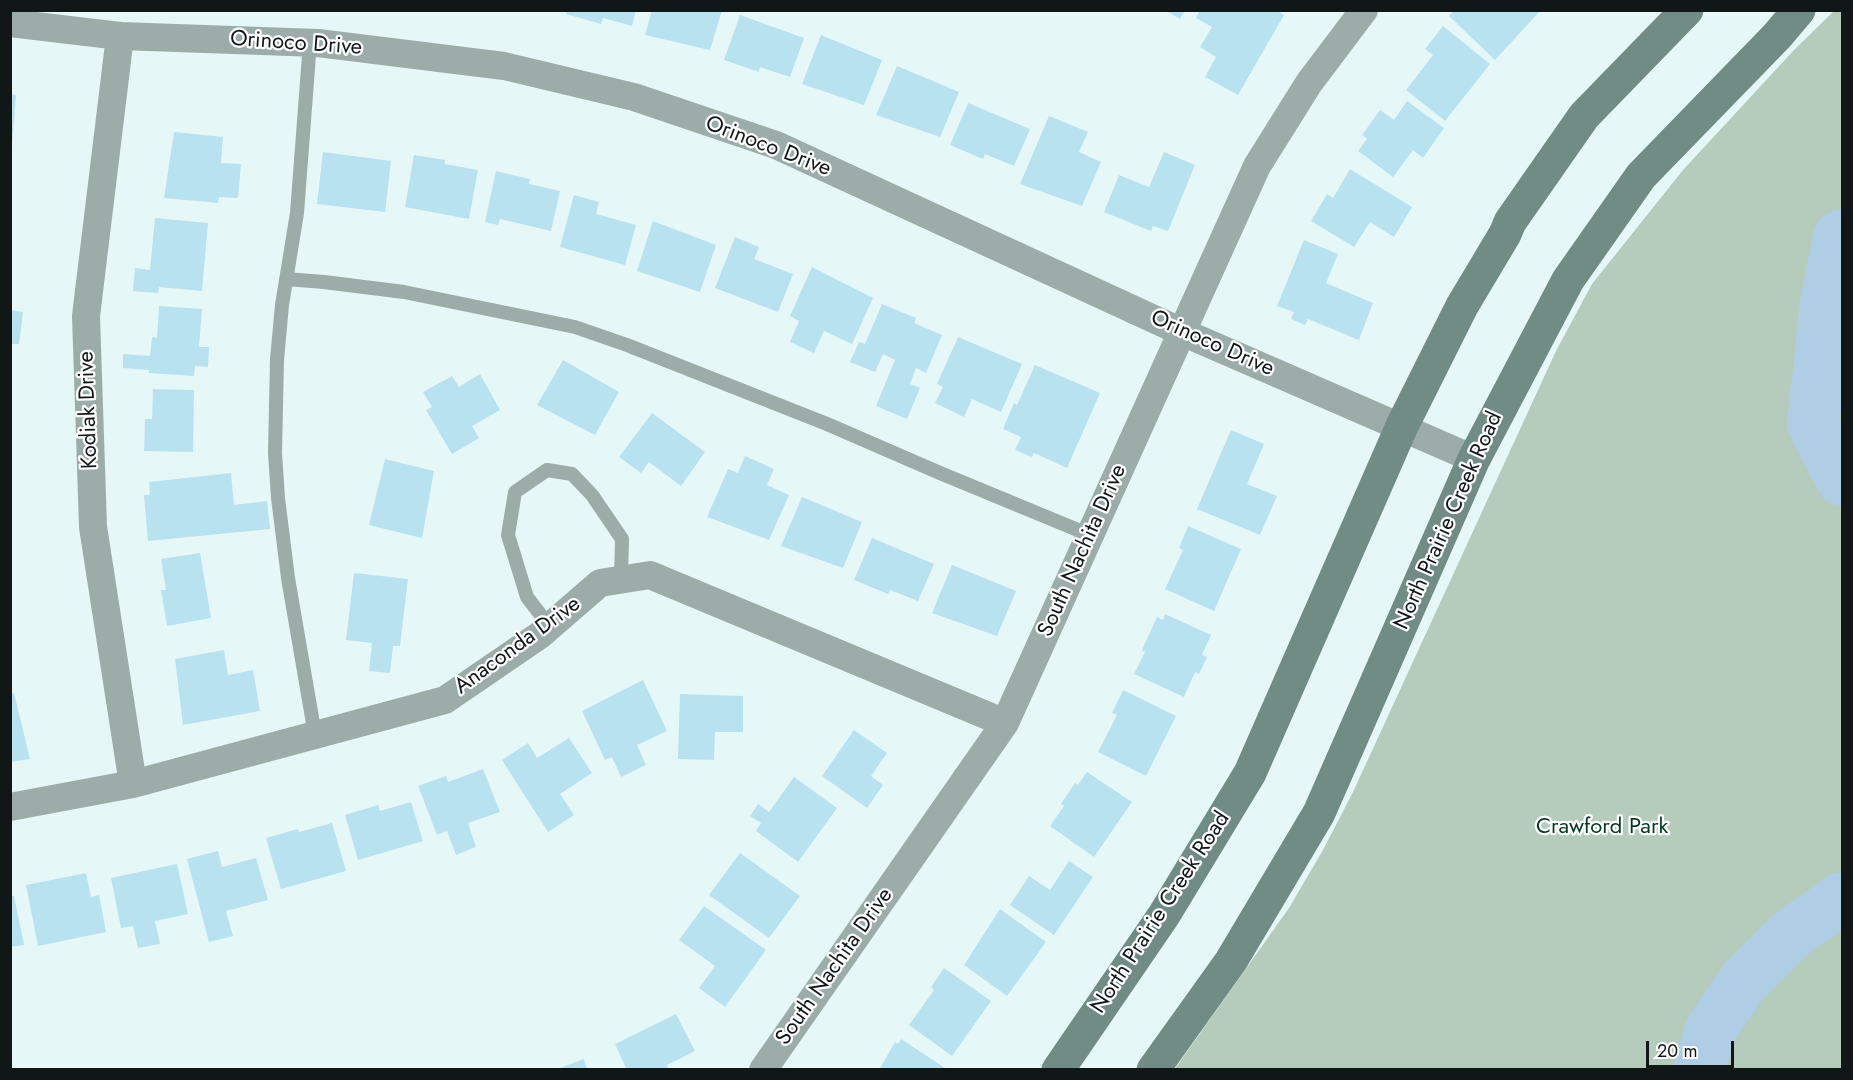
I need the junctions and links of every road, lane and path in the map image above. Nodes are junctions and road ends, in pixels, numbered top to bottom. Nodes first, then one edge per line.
1 (1364, 10) edge
2 (1687, 10) edge
3 (1798, 10) edge
4 (10, 23) edge
5 (120, 36) junction
6 (310, 42) junction
7 (286, 279) junction
8 (1182, 332) junction
9 (1402, 426) junction
10 (1474, 459) junction
11 (1090, 535) junction
12 (621, 580) junction
13 (550, 627) junction
14 (1005, 723) junction
15 (315, 735) junction
16 (133, 784) junction
17 (10, 807) edge
18 (763, 1070) edge
19 (1058, 1070) edge
20 (1153, 1070) edge

1 - 8 street, South Nachita Drive
2 - 9 main road, North Prairie Creek Road
3 - 10 main road, North Prairie Creek Road
4 - 5 street, Orinoco Drive
5 - 6 street, Orinoco Drive
5 - 16 street, Kodiak Drive
6 - 7 lane
6 - 8 street, Orinoco Drive
7 - 11 lane
7 - 15 lane
8 - 9 street, Orinoco Drive
8 - 11 street, South Nachita Drive
9 - 10 street, Orinoco Drive
9 - 19 main road, North Prairie Creek Road
10 - 20 main road, North Prairie Creek Road
11 - 14 street, South Nachita Drive
12 - 13 street, Anaconda Drive
12 - 13 lane
12 - 14 street, Anaconda Drive
13 - 15 street, Anaconda Drive
14 - 18 street, South Nachita Drive
15 - 16 street, Anaconda Drive
16 - 17 street, Anaconda Drive

